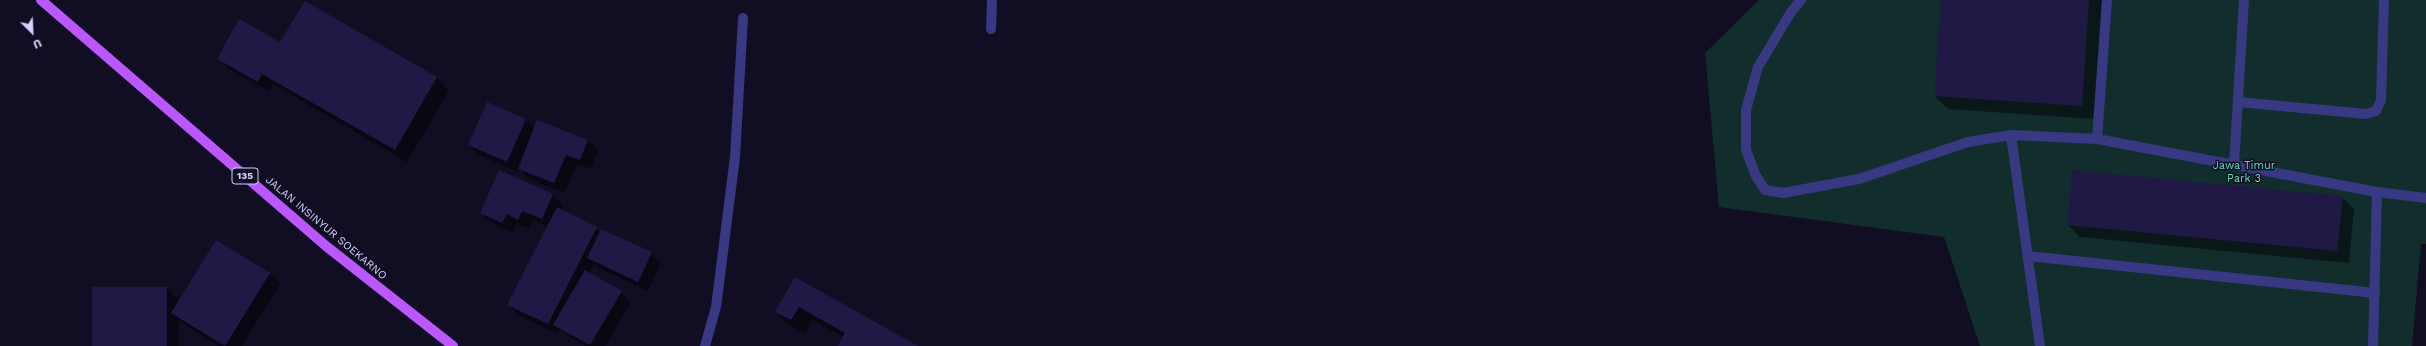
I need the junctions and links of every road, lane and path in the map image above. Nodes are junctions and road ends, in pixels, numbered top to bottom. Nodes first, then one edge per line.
1 (41, 0) edge
2 (992, 0) edge
3 (1801, 0) edge
4 (2107, 0) edge
5 (2244, 0) edge
6 (2384, 0) edge
7 (744, 18) dead end
8 (991, 29) dead end
9 (2238, 102) junction
10 (2011, 134) junction
11 (2097, 139) junction
12 (2234, 165) junction
13 (2377, 192) junction
14 (2426, 198) edge
15 (2028, 256) junction
16 (2375, 293) junction
17 (453, 346) edge
18 (705, 346) edge
19 (2040, 346) edge
20 (2373, 346) edge

1 - 17 main road, JALAN INSINYUR SOEKARNO / 135
2 - 8 street
3 - 10 street
4 - 11 street
5 - 9 street
6 - 9 street
7 - 18 street
9 - 12 street
10 - 11 street
10 - 15 street
11 - 12 street
12 - 13 street
13 - 14 street
13 - 16 street
15 - 16 street
15 - 19 street
16 - 20 street

